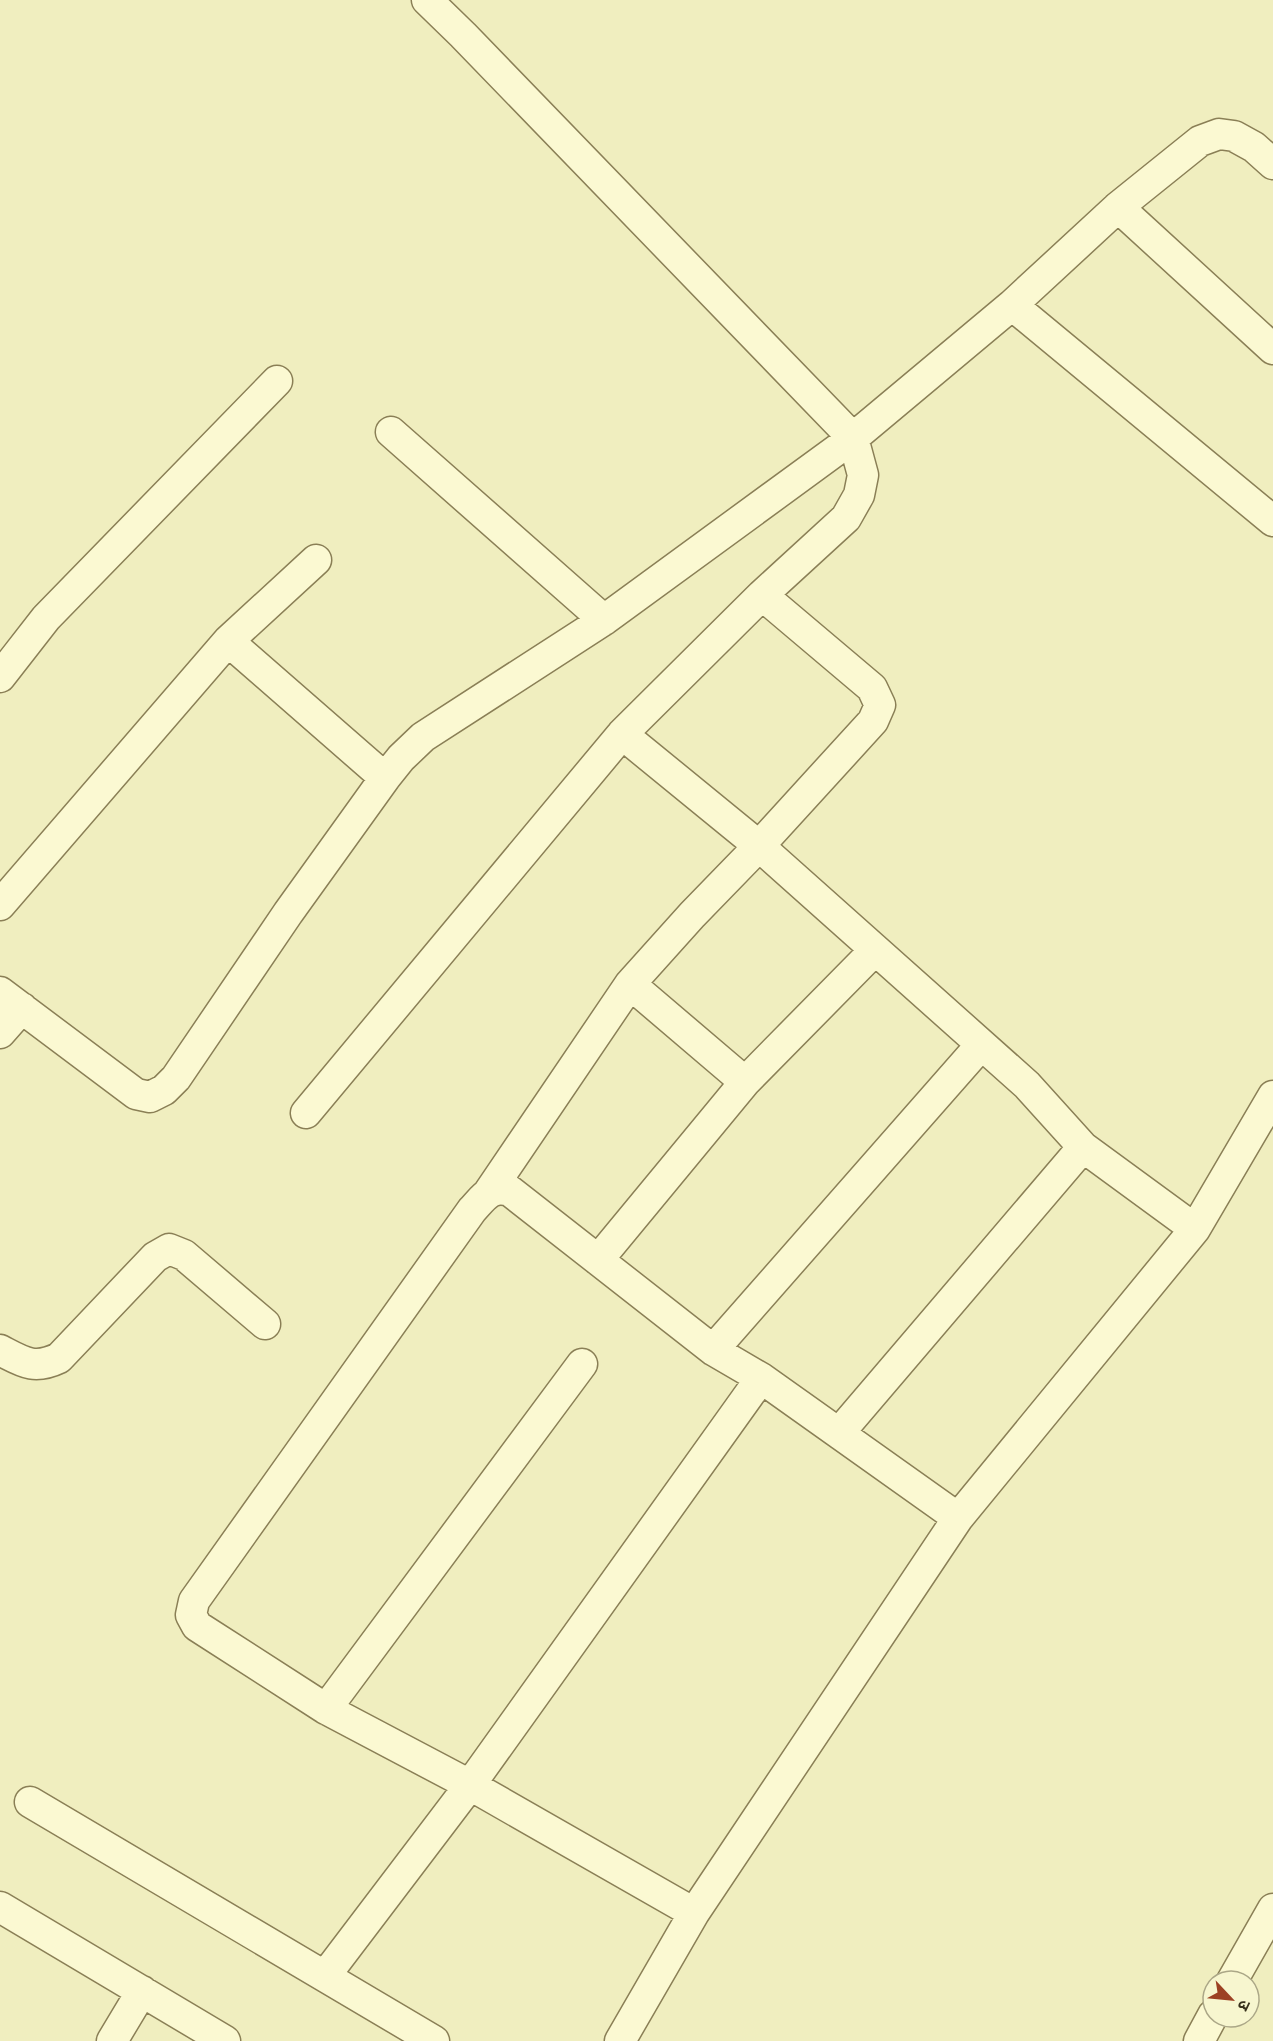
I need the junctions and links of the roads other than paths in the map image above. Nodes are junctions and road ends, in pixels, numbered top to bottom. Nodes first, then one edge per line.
1 (427, 0) edge
2 (1273, 164) edge
3 (1118, 207) junction
4 (1012, 305) junction
5 (1273, 349) edge
6 (277, 381) dead end
7 (391, 432) dead end
8 (852, 438) junction
9 (1273, 521) edge
10 (316, 560) dead end
11 (762, 595) junction
12 (604, 620) junction
13 (228, 641) junction
14 (0, 678) edge
15 (622, 734) junction
16 (385, 778) junction
17 (759, 846) junction
18 (0, 905) edge
19 (875, 950) junction
20 (630, 984) junction
21 (11, 1000) edge
22 (0, 1033) edge
23 (981, 1045) junction
24 (745, 1082) junction
25 (1271, 1104) edge
26 (306, 1113) dead end
27 (1083, 1147) junction
28 (489, 1192) junction
29 (1195, 1229) junction
30 (598, 1260) junction
31 (265, 1324) dead end
32 (0, 1350) edge
33 (713, 1350) junction
34 (582, 1364) dead end
35 (761, 1378) junction
36 (839, 1433) junction
37 (958, 1518) junction
38 (326, 1709) junction
39 (470, 1785) junction
40 (30, 1802) dead end
41 (0, 1907) edge
42 (1273, 1909) edge
43 (694, 1913) junction
44 (1239, 1969) edge
45 (325, 1976) junction
46 (142, 1991) junction
47 (112, 2041) edge
48 (225, 2041) edge
49 (434, 2041) edge
50 (620, 2041) edge

1 - 8 street
2 - 3 street
3 - 4 street
3 - 5 street
4 - 8 street
4 - 9 street
6 - 14 street
7 - 12 street
8 - 11 street
8 - 12 street
10 - 13 street
11 - 15 street
11 - 17 street
12 - 16 street
13 - 16 street
13 - 18 street
15 - 17 street
15 - 26 street
16 - 21 street
17 - 19 street
17 - 20 street
19 - 23 street
19 - 24 street
20 - 24 street
20 - 28 street
21 - 22 street
23 - 27 street
23 - 33 street
24 - 30 street
25 - 29 street
27 - 29 street
27 - 36 street
28 - 30 street
28 - 38 street
29 - 37 street
30 - 33 street
31 - 32 street
33 - 35 street
34 - 38 street
35 - 36 street
35 - 39 street
36 - 37 street
37 - 43 street
38 - 39 street
39 - 43 street
39 - 45 street
40 - 45 street
41 - 46 street
42 - 44 street
43 - 50 street
45 - 49 street
46 - 47 street
46 - 48 street

